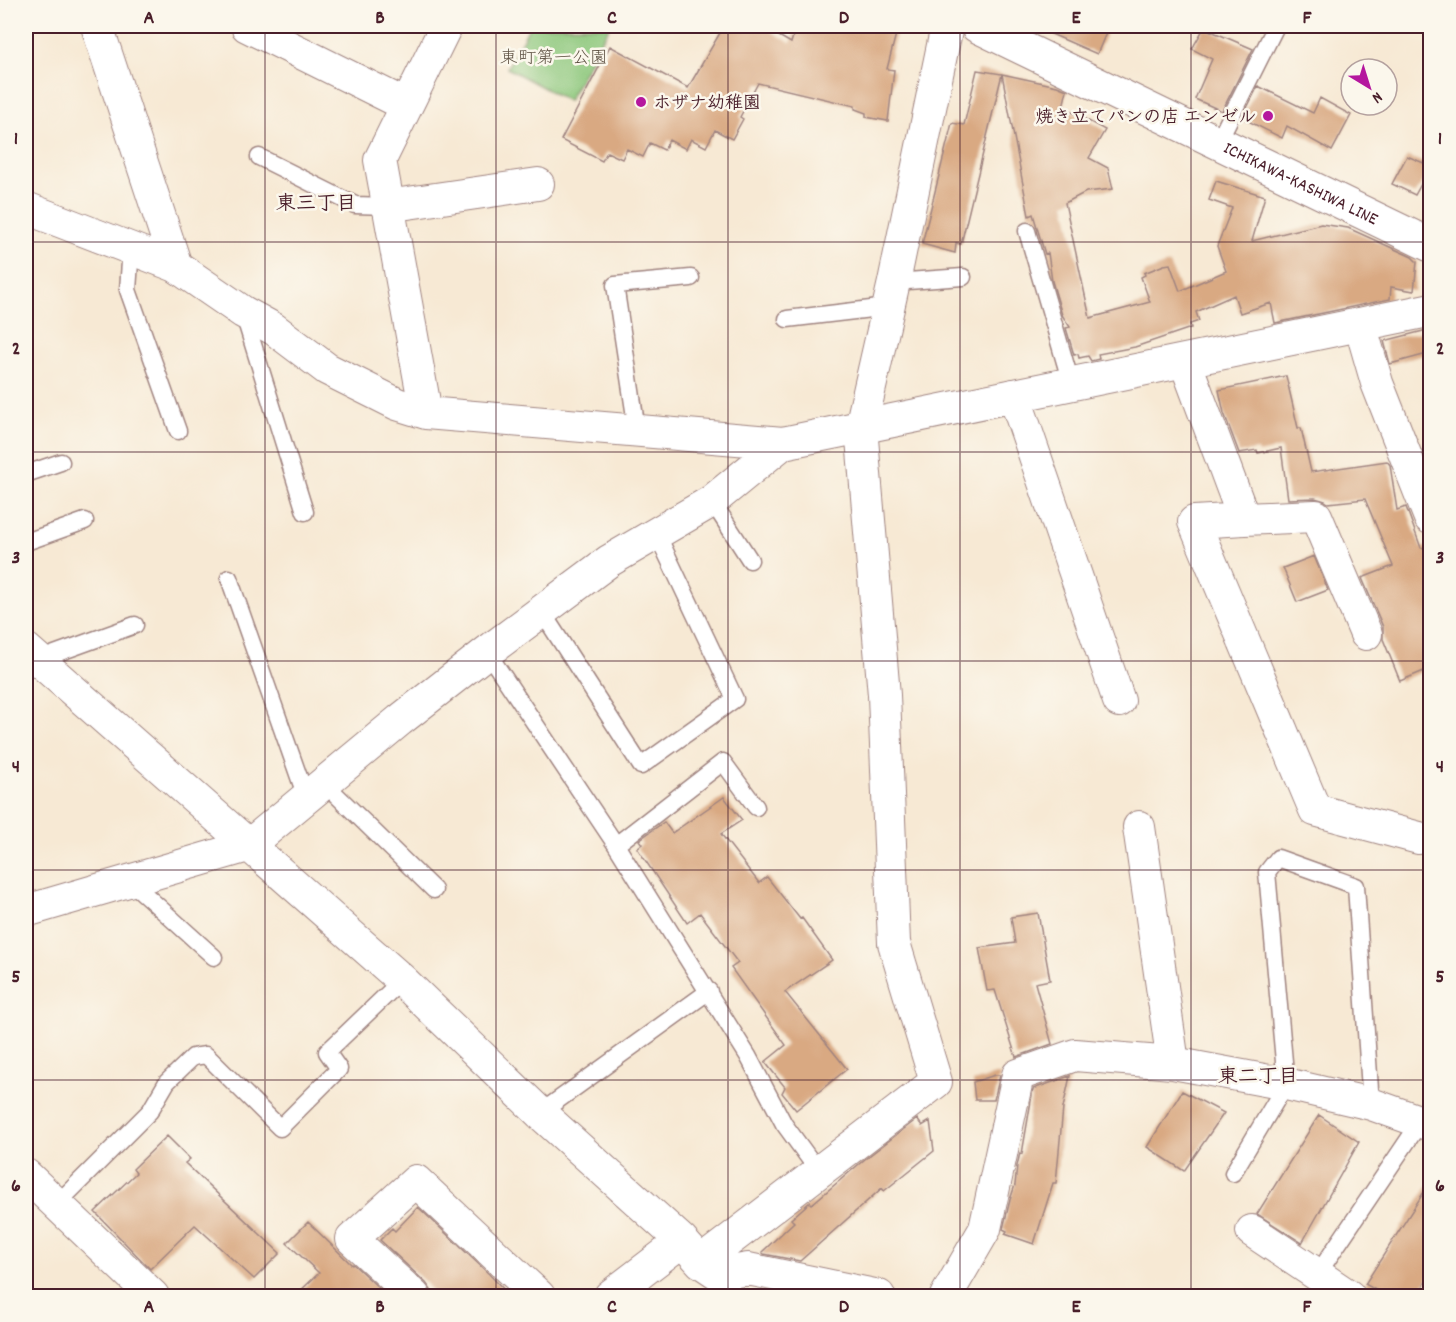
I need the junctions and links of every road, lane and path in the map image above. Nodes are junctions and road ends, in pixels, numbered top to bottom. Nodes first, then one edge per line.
1 (98, 26) edge
2 (446, 26) edge
3 (947, 26) edge
4 (977, 26) edge
5 (1276, 26) edge
6 (267, 30) edge
7 (406, 105) junction
8 (1218, 142) junction
9 (259, 157) dead end
10 (538, 184) dead end
11 (387, 206) junction
12 (26, 208) edge
13 (1027, 231) dead end
14 (1431, 245) edge
15 (131, 248) junction
16 (176, 266) junction
17 (963, 277) dead end
18 (691, 278) dead end
19 (891, 294) junction
20 (1431, 310) edge
21 (243, 312) junction
22 (787, 319) dead end
23 (1360, 324) junction
24 (1185, 361) junction
25 (1071, 383) junction
26 (1014, 395) junction
27 (426, 413) junction
28 (861, 427) junction
29 (178, 430) dead end
30 (637, 430) junction
31 (783, 443) junction
32 (60, 462) dead end
33 (26, 474) edge
34 (712, 501) junction
35 (305, 512) dead end
36 (1431, 518) edge
37 (1244, 519) junction
38 (85, 521) dead end
39 (657, 534) junction
40 (26, 542) edge
41 (750, 560) dead end
42 (229, 578) dead end
43 (542, 612) junction
44 (135, 625) dead end
45 (1366, 634) dead end
46 (487, 652) junction
47 (32, 655) edge
48 (1119, 701) dead end
49 (315, 790) junction
50 (756, 807) dead end
51 (1138, 827) dead end
52 (1419, 838) dead end
53 (616, 845) junction
54 (248, 846) junction
55 (130, 881) junction
56 (434, 890) dead end
57 (26, 911) edge
58 (214, 957) dead end
59 (402, 980) junction
60 (709, 991) junction
61 (1173, 1064) junction
62 (1286, 1084) junction
63 (1371, 1104) junction
64 (540, 1113) junction
65 (1426, 1123) edge
66 (819, 1172) junction
67 (1233, 1173) dead end
68 (26, 1175) edge
69 (56, 1205) junction
70 (1252, 1231) dead end
71 (691, 1252) junction
72 (1317, 1275) junction
73 (153, 1296) edge
74 (414, 1296) edge
75 (539, 1296) edge
76 (610, 1296) edge
77 (879, 1296) edge
78 (946, 1296) edge
79 (1349, 1296) edge

1 - 16 street
2 - 7 street
3 - 19 street
4 - 8 street, ICHIKAWA-KASHIWA LINE
5 - 8 lane
6 - 7 street
7 - 11 street
8 - 14 street, ICHIKAWA-KASHIWA LINE
9 - 11 lane
10 - 11 street
11 - 27 street
12 - 15 street
13 - 25 lane
15 - 16 street
15 - 29 lane
16 - 21 street
17 - 19 lane
18 - 30 lane
19 - 22 lane
19 - 28 street
20 - 23 street
21 - 27 street
21 - 35 lane
23 - 24 street
23 - 36 street
24 - 25 street
24 - 37 street
25 - 26 street
26 - 28 street
26 - 48 street
27 - 30 street
28 - 31 street
28 - 66 street
30 - 31 street
31 - 34 street
32 - 33 lane
34 - 39 street
34 - 41 lane
37 - 45 street
37 - 52 street
38 - 40 lane
39 - 43 street
39 - 43 lane
42 - 49 lane
43 - 46 street
44 - 47 lane
46 - 49 street
46 - 53 lane
47 - 54 street
49 - 54 street
49 - 56 lane
50 - 53 lane
51 - 61 street
53 - 60 lane
54 - 55 street
54 - 59 street
55 - 57 street
55 - 58 lane
59 - 64 street
59 - 69 lane
60 - 64 lane
60 - 66 lane
61 - 62 street
61 - 78 street
62 - 63 street
62 - 63 lane
62 - 67 lane
63 - 65 street
64 - 71 street
65 - 72 lane
66 - 71 street
68 - 69 street
69 - 73 street
70 - 72 street
71 - 76 street
71 - 77 street
72 - 79 street
74 - 75 street

